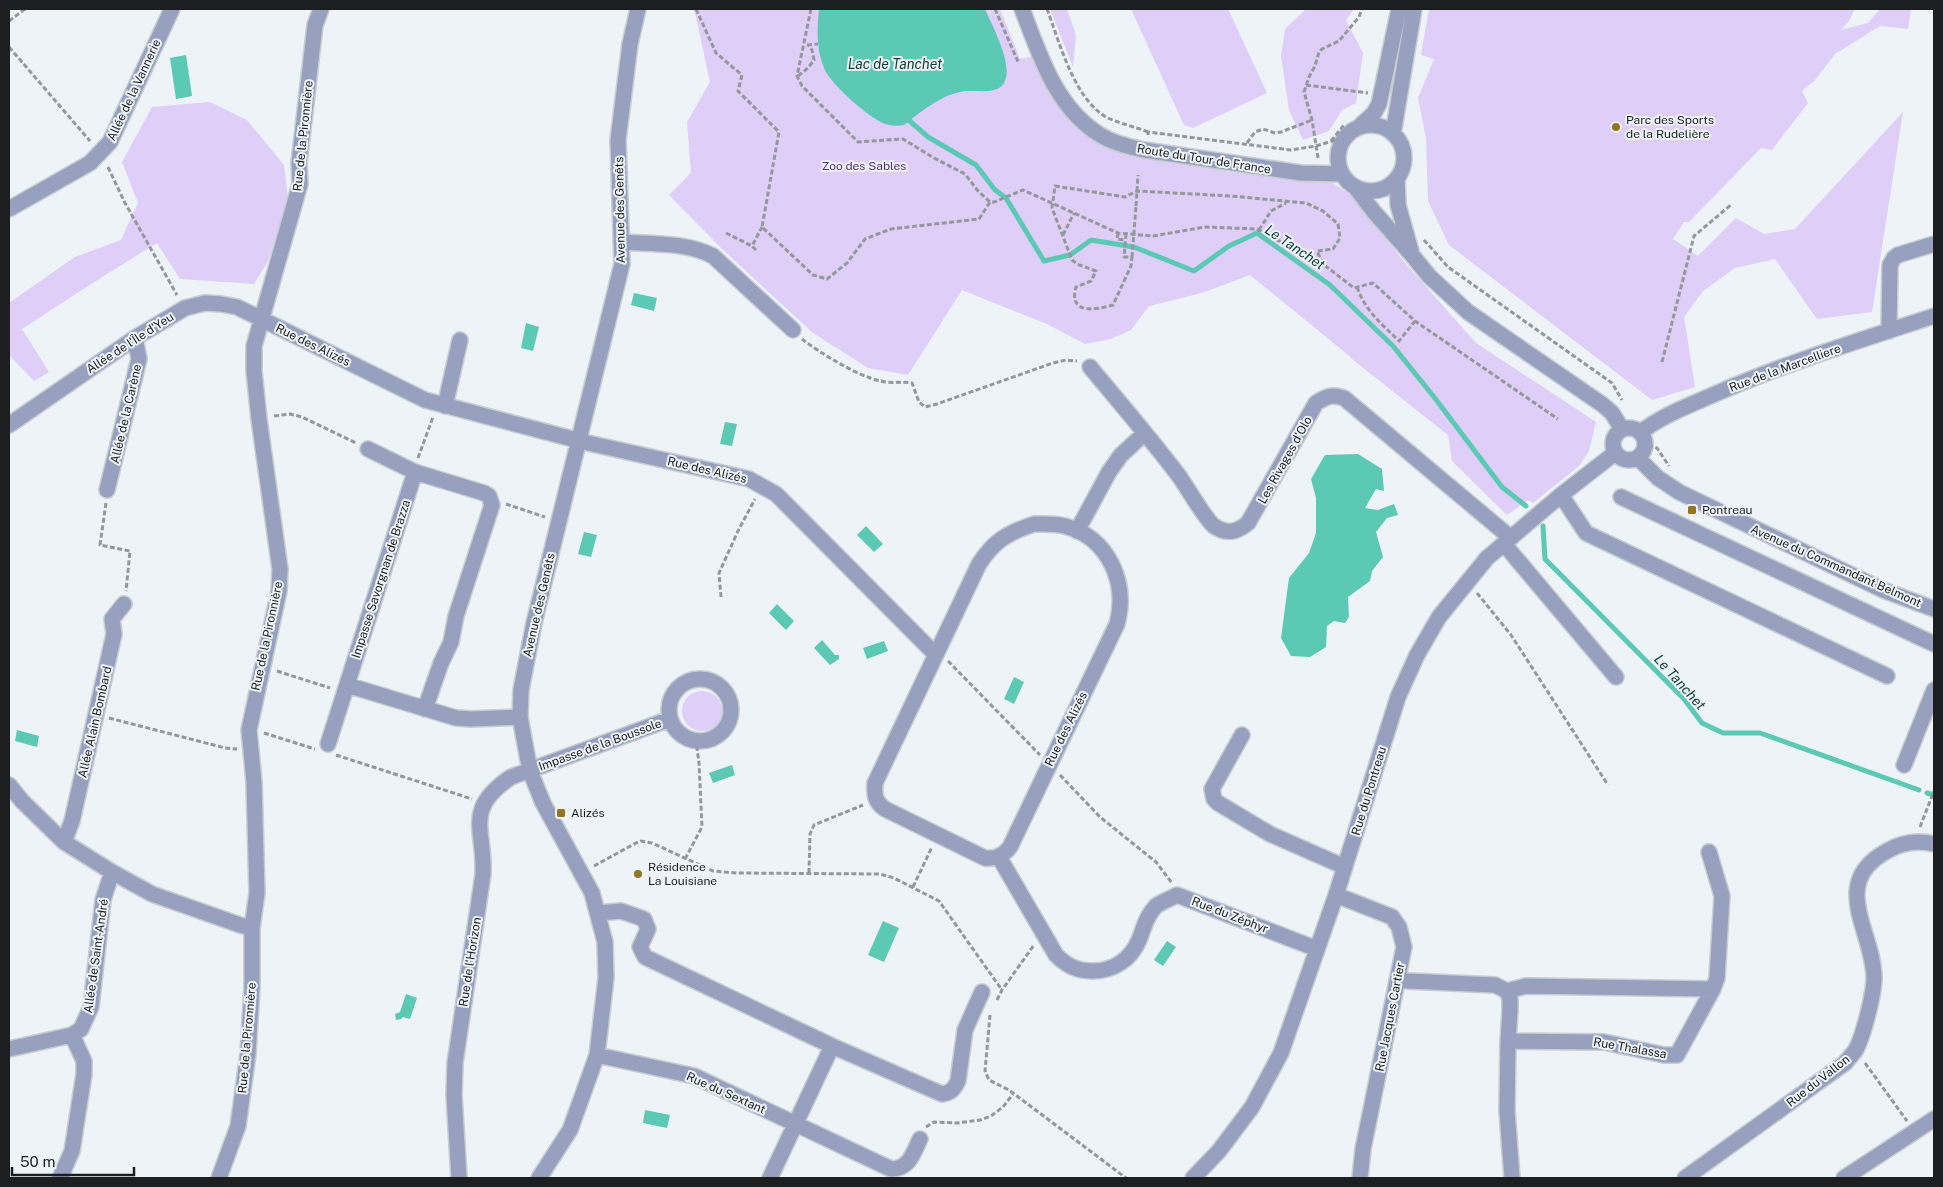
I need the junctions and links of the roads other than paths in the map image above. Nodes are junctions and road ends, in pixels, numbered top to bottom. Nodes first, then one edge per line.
1 (172, 9) edge
2 (321, 9) edge
3 (638, 9) edge
4 (1022, 9) edge
5 (1399, 9) edge
6 (1414, 9) edge
7 (1354, 124) junction
8 (1393, 134) junction
9 (1342, 174) junction
10 (1396, 178) junction
11 (1355, 187) junction
12 (9, 208) edge
13 (622, 242) junction
14 (1934, 244) edge
15 (1412, 255) junction
16 (1934, 316) edge
17 (263, 320) junction
18 (793, 330) road end
19 (1889, 331) junction
20 (136, 338) junction
21 (460, 340) dead end
22 (1090, 367) road end
23 (441, 405) junction
24 (9, 425) edge
25 (1622, 429) junction
26 (1641, 432) junction
27 (1145, 433) junction
28 (580, 440) junction
29 (368, 449) road end
30 (1615, 453) junction
31 (1638, 458) junction
32 (415, 472) junction
33 (107, 490) road end
34 (1561, 495) junction
35 (1621, 497) dead end
36 (1738, 521) junction
37 (1077, 531) junction
38 (1507, 541) junction
39 (1728, 547) junction
40 (124, 604) road end
41 (1934, 609) edge
42 (1934, 644) edge
43 (934, 654) junction
44 (1887, 676) dead end
45 (1616, 677) dead end
46 (346, 690) junction
47 (1934, 690) edge
48 (425, 709) junction
49 (520, 718) junction
50 (670, 719) junction
51 (1242, 735) dead end
52 (327, 749) road end
53 (1904, 766) dead end
54 (530, 771) junction
55 (9, 785) edge
56 (64, 842) junction
57 (1934, 844) edge
58 (1709, 852) dead end
59 (999, 857) junction
60 (1346, 867) junction
61 (112, 872) junction
62 (1336, 896) junction
63 (598, 913) junction
64 (252, 928) junction
65 (1317, 949) junction
66 (1399, 979) junction
67 (1713, 989) junction
68 (1507, 991) junction
69 (982, 992) dead end
70 (72, 1034) junction
71 (1508, 1041) junction
72 (832, 1046) junction
73 (9, 1049) edge
74 (597, 1055) junction
75 (1934, 1119) edge
76 (795, 1124) junction
77 (920, 1139) road end
78 (60, 1178) edge
79 (219, 1178) edge
80 (459, 1178) edge
81 (539, 1178) edge
82 (770, 1178) edge
83 (1193, 1178) edge
84 (1360, 1178) edge
85 (1512, 1178) edge
86 (1685, 1178) edge
87 (1844, 1178) edge

1 - 12 street, Allée de la Vannerie
2 - 17 street, Rue de la Pironnière
3 - 13 street, Avenue des Genêts
4 - 9 street, Route du Tour de France
5 - 7 street
6 - 8 street
7 - 8 street
7 - 9 street
8 - 10 street
9 - 11 street
10 - 11 street
10 - 15 street
11 - 15 street
13 - 18 street
13 - 28 street, Avenue des Genêts
14 - 19 street
15 - 25 street
16 - 19 street, Rue de la Marcelliere
17 - 20 street, Allée de l'Île d'Yeu
17 - 23 street, Rue des Alizés
17 - 64 street, Rue de la Pironnière
19 - 26 street, Rue de la Marcelliere
20 - 24 street, Allée de l'Île d'Yeu
20 - 33 street, Allée de la Carène
21 - 23 street
22 - 27 street, Les Rivages d'Olo
23 - 28 street, Rue des Alizés
25 - 26 street
25 - 30 street
26 - 31 street
27 - 37 street
27 - 38 street, Les Rivages d'Olo
28 - 43 street, Rue des Alizés
28 - 49 street, Avenue des Genêts
29 - 32 street
30 - 31 street
30 - 34 street, Rue du Pontreau
31 - 36 street, Avenue du Commandant Belmont
32 - 46 street, Impasse Savorgnan de Brazza
32 - 48 street
34 - 38 street, Rue du Pontreau
34 - 44 street
35 - 39 street
36 - 39 street
36 - 41 street, Avenue du Commandant Belmont
37 - 43 street, Rue des Alizés
37 - 59 street, Rue des Alizés
38 - 45 street
38 - 60 street, Rue du Pontreau
39 - 42 street
40 - 56 street, Allée Alain Bombard
43 - 59 street, Rue des Alizés
46 - 48 street
46 - 52 street, Impasse Savorgnan de Brazza
47 - 53 street
48 - 49 street
49 - 54 street, Avenue des Genêts
50 - 50 street, Impasse de la Boussole
50 - 54 street, Impasse de la Boussole
51 - 60 street
54 - 63 street, Avenue des Genêts
54 - 80 street, Rue de l'Horizon
55 - 56 street
56 - 61 street
57 - 86 street, Rue du Vallon
58 - 67 street, Rue Thalassa
59 - 65 street, Rue du Zéphyr
60 - 62 street, Rue du Pontreau
61 - 64 street
61 - 70 street, Allée de Saint-André
62 - 65 street, Rue du Pontreau
62 - 66 street, Rue Jacques Cartier
63 - 72 street
63 - 74 street, Avenue des Genêts
64 - 79 street, Rue de la Pironnière
65 - 83 street, Rue du Pontreau
66 - 68 street
66 - 84 street, Rue Jacques Cartier
67 - 68 street
67 - 71 street, Rue Thalassa
68 - 71 street
69 - 72 street
70 - 73 street
70 - 78 street
71 - 85 street
72 - 76 street
74 - 76 street, Rue du Sextant
74 - 81 street, Avenue des Genêts
75 - 87 street
76 - 77 street, Rue du Sextant
76 - 82 street

